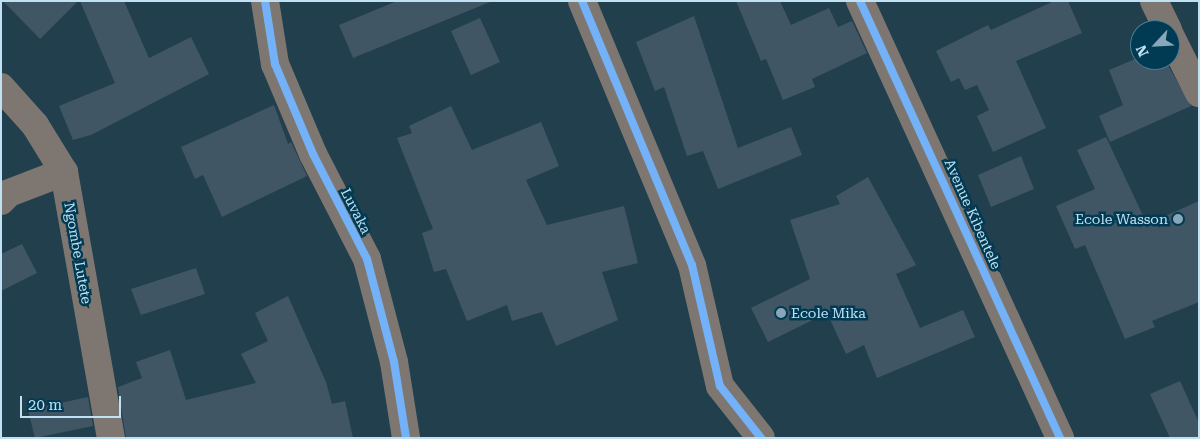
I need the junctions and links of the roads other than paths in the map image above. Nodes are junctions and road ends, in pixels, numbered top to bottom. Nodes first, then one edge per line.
1 (265, 1) edge
2 (582, 1) edge
3 (860, 1) edge
4 (1154, 1) edge
5 (1163, 20) edge
6 (1180, 55) edge
7 (1, 87) edge
8 (1199, 94) edge
9 (64, 172) junction
10 (1, 201) edge
11 (111, 438) edge
12 (406, 438) edge
13 (761, 438) edge
14 (1060, 438) edge

1 - 12 street, Luvaka
2 - 13 street
3 - 14 street, Avenue Kibentele
4 - 5 street
6 - 8 street
7 - 9 street, Ngombe Lutete
9 - 10 street
9 - 11 street, Ngombe Lutete

